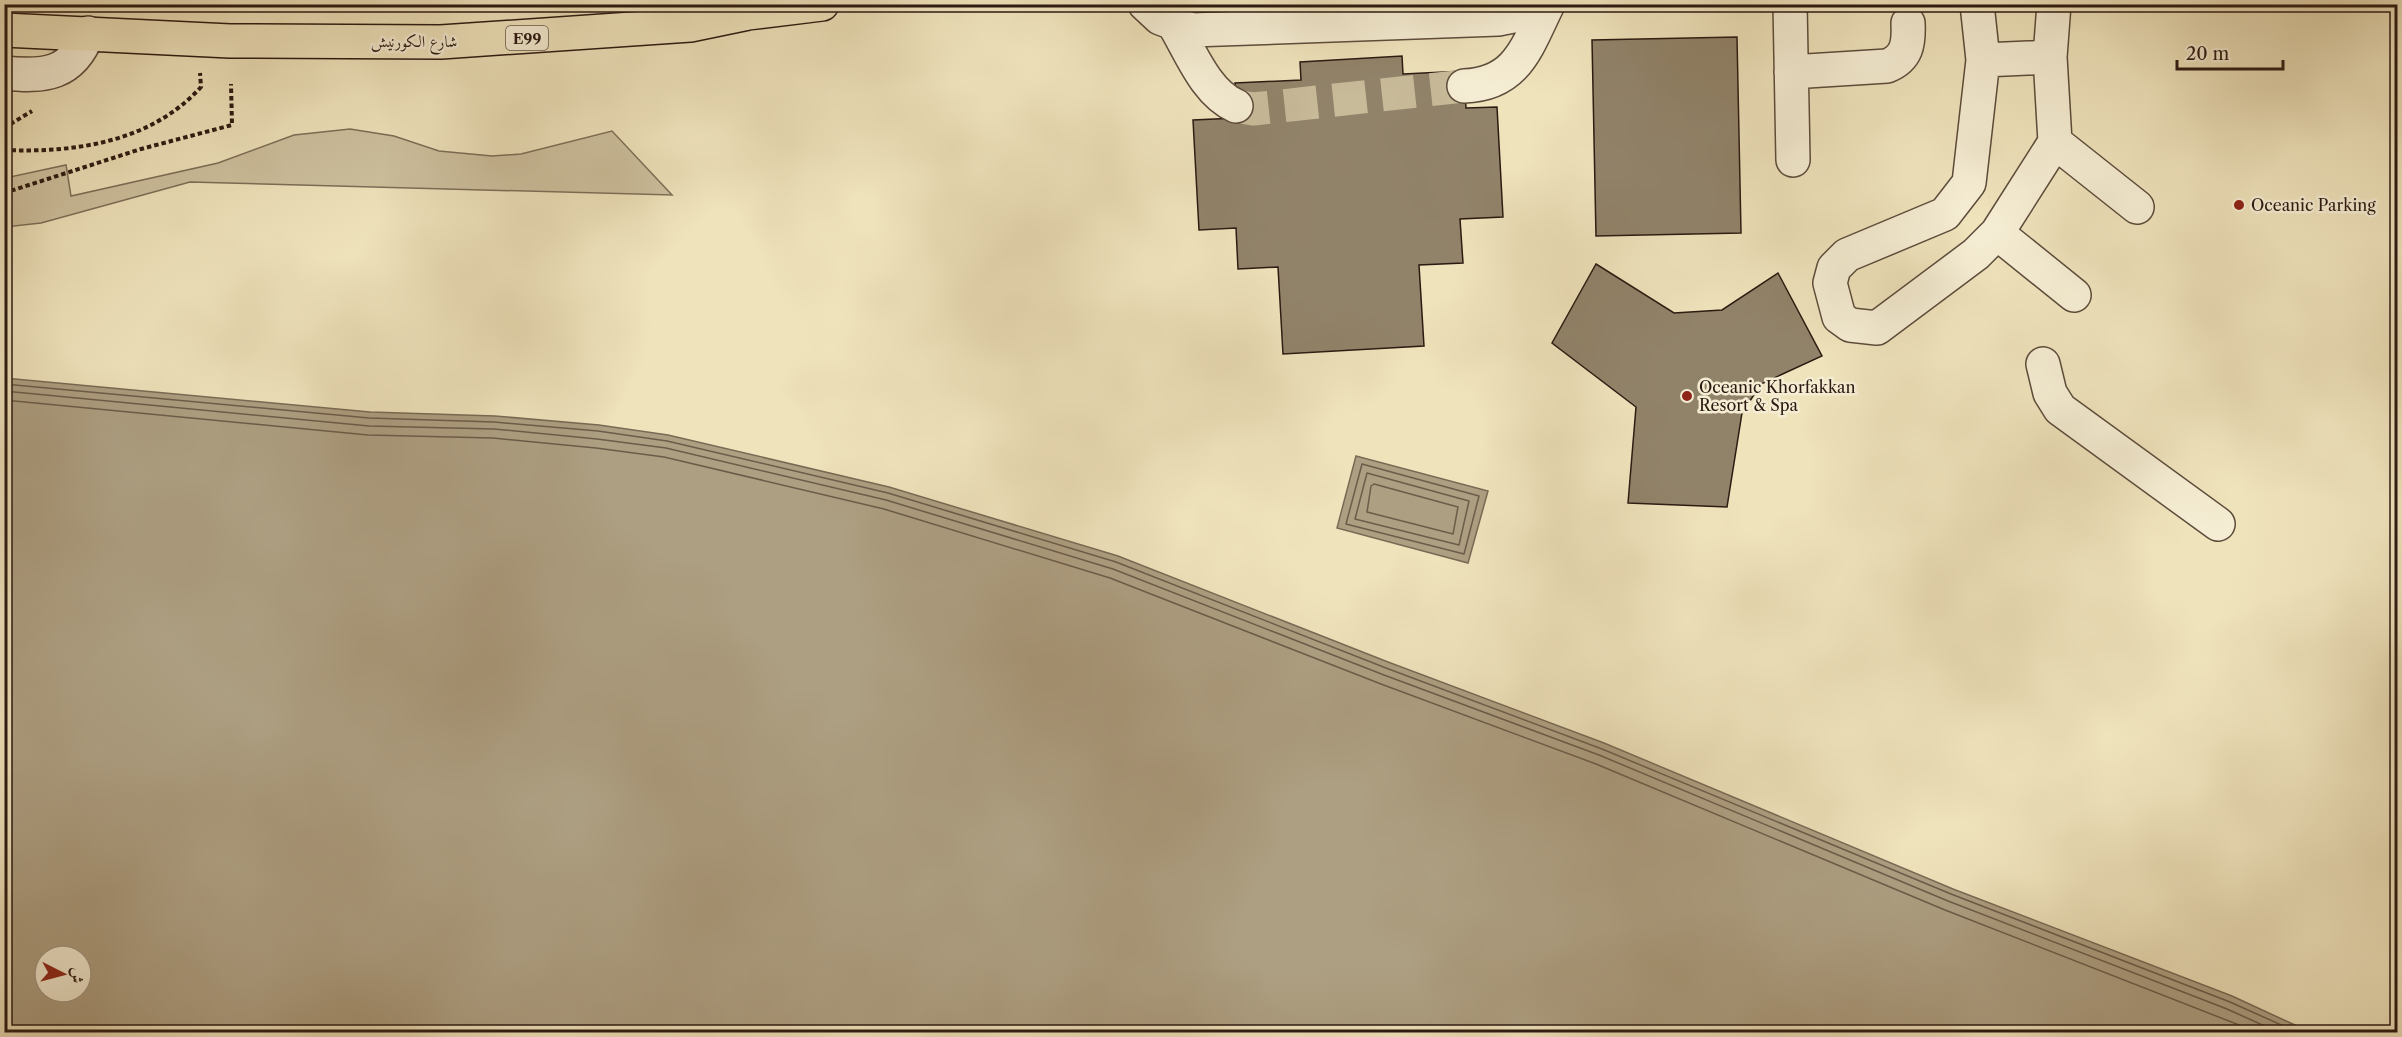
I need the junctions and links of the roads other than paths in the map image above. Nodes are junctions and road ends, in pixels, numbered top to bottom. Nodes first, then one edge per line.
1 (822, 4) edge
2 (1145, 4) edge
3 (1547, 4) edge
4 (1791, 4) edge
5 (1977, 4) edge
6 (2055, 4) edge
7 (748, 9) edge
8 (1908, 23) dead end
9 (1175, 26) junction
10 (4, 30) edge
11 (88, 33) junction
12 (2050, 57) junction
13 (1983, 60) junction
14 (1791, 72) junction
15 (4, 73) edge
16 (1464, 86) tunnel mouth
17 (1236, 106) tunnel mouth
18 (2055, 142) junction
19 (1793, 160) dead end
20 (2137, 207) dead end
21 (1997, 232) junction
22 (2074, 295) dead end
23 (2043, 364) dead end
24 (2218, 524) dead end

1 - 7 highway, شارع الكورنيش / E99
2 - 9 lane
3 - 9 lane
3 - 16 lane
4 - 14 lane
5 - 13 lane
6 - 12 lane
7 - 11 highway, شارع الكورنيش / E99
8 - 14 lane
9 - 17 lane
10 - 11 highway, شارع الكورنيش / E99
11 - 15 lane
12 - 13 lane
12 - 18 lane
13 - 21 lane
14 - 19 lane
18 - 20 lane
18 - 21 lane
21 - 22 lane
23 - 24 lane

